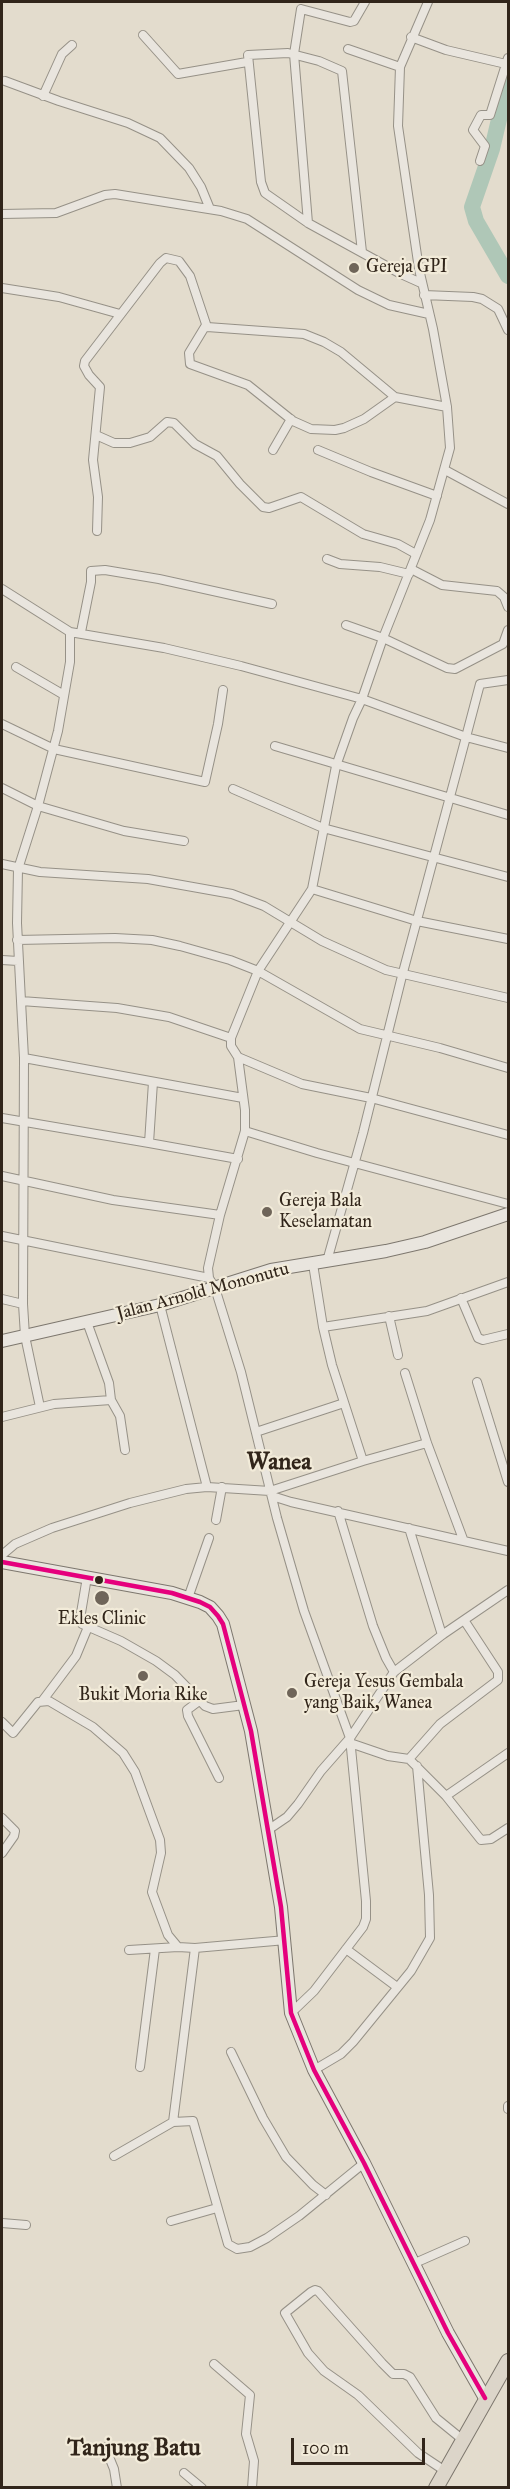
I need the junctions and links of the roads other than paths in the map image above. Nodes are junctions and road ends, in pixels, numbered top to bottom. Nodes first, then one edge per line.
1 (365, 2) edge
2 (426, 2) edge
3 (303, 5) edge
4 (143, 35) dead end
5 (411, 37) junction
6 (72, 45) dead end
7 (348, 49) dead end
8 (294, 54) junction
9 (507, 61) edge
10 (247, 62) junction
11 (400, 67) junction
12 (5, 81) dead end
13 (43, 96) junction
14 (480, 161) dead end
15 (210, 209) junction
16 (2, 214) edge
17 (308, 223) junction
18 (362, 252) junction
19 (421, 283) junction
20 (2, 288) edge
21 (424, 295) junction
22 (120, 314) junction
23 (429, 314) junction
24 (206, 325) junction
25 (508, 330) edge
26 (395, 397) junction
27 (447, 407) junction
28 (291, 419) junction
29 (96, 435) junction
30 (273, 450) dead end
31 (318, 450) dead end
32 (445, 470) junction
33 (437, 496) junction
34 (508, 504) edge
35 (97, 531) dead end
36 (416, 554) junction
37 (327, 559) dead end
38 (410, 571) junction
39 (2, 589) edge
40 (272, 604) dead end
41 (508, 607) edge
42 (346, 625) dead end
43 (508, 630) edge
44 (70, 632) junction
45 (81, 632) junction
46 (383, 638) junction
47 (16, 667) dead end
48 (508, 680) edge
49 (223, 690) dead end
50 (64, 695) junction
51 (362, 699) junction
52 (2, 724) edge
53 (466, 737) junction
54 (275, 746) dead end
55 (508, 748) edge
56 (54, 749) junction
57 (336, 766) junction
58 (2, 788) edge
59 (233, 789) dead end
60 (450, 798) junction
61 (38, 806) junction
62 (508, 815) edge
63 (323, 828) junction
64 (184, 841) dead end
65 (434, 858) junction
66 (2, 864) edge
67 (18, 868) junction
68 (508, 877) edge
69 (312, 889) junction
70 (290, 921) junction
71 (417, 921) junction
72 (508, 939) edge
73 (17, 940) junction
74 (2, 960) edge
75 (18, 961) junction
76 (258, 971) junction
77 (402, 976) junction
78 (508, 998) edge
79 (21, 1001) junction
80 (388, 1037) junction
81 (231, 1038) junction
82 (238, 1057) junction
83 (24, 1058) junction
84 (508, 1068) edge
85 (153, 1082) junction
86 (243, 1098) junction
87 (371, 1098) junction
88 (2, 1118) edge
89 (23, 1122) junction
90 (244, 1131) junction
91 (508, 1135) edge
92 (149, 1143) junction
93 (238, 1159) junction
94 (355, 1163) junction
95 (2, 1176) edge
96 (23, 1181) junction
97 (508, 1204) edge
98 (508, 1214) edge
99 (220, 1215) junction
100 (2, 1236) edge
101 (24, 1241) junction
102 (327, 1261) junction
103 (313, 1264) junction
104 (508, 1282) edge
105 (212, 1283) junction
106 (462, 1298) junction
107 (2, 1299) edge
108 (22, 1304) junction
109 (160, 1305) junction
110 (389, 1317) junction
111 (87, 1322) junction
112 (323, 1327) junction
113 (508, 1334) edge
114 (25, 1336) junction
115 (2, 1341) edge
116 (398, 1355) dead end
117 (405, 1373) dead end
118 (477, 1382) dead end
119 (111, 1400) junction
120 (344, 1403) junction
121 (40, 1407) junction
122 (2, 1417) edge
123 (256, 1432) junction
124 (427, 1443) junction
125 (125, 1450) dead end
126 (363, 1461) junction
127 (508, 1482) edge
128 (207, 1487) junction
129 (222, 1487) junction
130 (271, 1493) junction
131 (338, 1511) junction
132 (216, 1520) dead end
133 (409, 1528) junction
134 (209, 1538) dead end
135 (463, 1539) junction
136 (508, 1551) edge
137 (2, 1555) edge
138 (2, 1562) edge
139 (87, 1577) junction
140 (508, 1590) edge
141 (188, 1598) junction
142 (464, 1620) junction
143 (88, 1627) junction
144 (442, 1635) junction
145 (394, 1672) junction
146 (43, 1700) junction
147 (199, 1701) junction
148 (244, 1705) junction
149 (2, 1722) edge
150 (350, 1740) junction
151 (508, 1753) edge
152 (409, 1759) junction
153 (417, 1766) junction
154 (219, 1778) dead end
155 (446, 1796) junction
156 (2, 1818) edge
157 (508, 1828) edge
158 (268, 1830) junction
159 (2, 1853) edge
160 (286, 1940) junction
161 (178, 1947) junction
162 (195, 1948) junction
163 (155, 1949) junction
164 (129, 1950) dead end
165 (346, 1950) junction
166 (397, 1987) junction
167 (291, 2013) junction
168 (231, 2052) dead end
169 (140, 2067) dead end
170 (314, 2070) junction
171 (174, 2122) junction
172 (114, 2156) dead end
173 (364, 2163) junction
174 (326, 2195) junction
175 (218, 2208) junction
176 (171, 2221) dead end
177 (2, 2223) edge
178 (26, 2225) dead end
179 (465, 2241) dead end
180 (415, 2263) junction
181 (508, 2361) edge
182 (214, 2364) dead end
183 (485, 2398) junction
184 (464, 2440) junction
185 (105, 2447) dead end
186 (445, 2471) junction
187 (184, 2473) dead end
188 (117, 2487) edge
189 (202, 2487) edge
190 (252, 2487) edge
191 (436, 2487) edge

1 - 3 street
2 - 5 street
3 - 8 street
4 - 10 street
5 - 9 street
5 - 11 street
6 - 13 street
7 - 11 street
8 - 10 street
8 - 17 street
8 - 18 street
9 - 14 street
10 - 17 street
11 - 19 street
12 - 13 street
13 - 15 street
15 - 16 street
15 - 23 street
17 - 18 street
18 - 19 street
19 - 21 street
20 - 22 street
21 - 23 street
21 - 25 street
22 - 24 street
22 - 29 street
23 - 27 street
24 - 26 street
24 - 28 street
26 - 27 street
26 - 28 street
27 - 32 street
28 - 30 street
29 - 35 street
29 - 36 street
31 - 33 street
32 - 33 street
32 - 34 street
33 - 36 street
36 - 38 street
37 - 38 street
38 - 41 street
38 - 46 street
39 - 44 street
40 - 45 street
42 - 46 street
43 - 46 street
44 - 45 street
44 - 50 street
45 - 51 street
46 - 51 street
47 - 50 street
48 - 53 street
49 - 56 street
50 - 56 street
51 - 53 street
51 - 57 street
52 - 56 street
53 - 55 street
53 - 60 street
54 - 57 street
56 - 61 street
57 - 60 street
57 - 63 street
58 - 61 street
59 - 63 street
60 - 62 street
60 - 65 street
61 - 64 street
61 - 67 street
63 - 65 street
63 - 69 street
65 - 68 street
65 - 71 street
66 - 67 street
67 - 70 street
67 - 73 street
69 - 70 street
69 - 71 street
70 - 76 street
70 - 77 street
71 - 72 street
71 - 77 street
73 - 75 street
73 - 76 street
74 - 75 street
75 - 79 street
76 - 80 street
76 - 81 street
77 - 78 street
77 - 80 street
79 - 81 street
79 - 83 street
80 - 84 street
80 - 87 street
81 - 82 street
82 - 86 street
82 - 87 street
83 - 85 street
83 - 89 street
85 - 86 street
85 - 92 street
86 - 90 street
87 - 91 street
87 - 94 street
88 - 89 street
89 - 92 street
89 - 96 street
90 - 93 street
90 - 94 street
92 - 93 street
93 - 99 street
94 - 97 street
94 - 102 street
95 - 96 street
96 - 99 street
96 - 101 street
98 - 102 street, Jalan Arnold Mononutu
99 - 105 street
100 - 101 street
101 - 105 street
101 - 108 street
102 - 103 street, Jalan Arnold Mononutu
103 - 105 street, Jalan Arnold Mononutu
103 - 112 street
104 - 106 street
105 - 109 street, Jalan Arnold Mononutu
105 - 123 street
106 - 110 street
106 - 113 street
107 - 108 street
108 - 114 street
109 - 111 street, Jalan Arnold Mononutu
109 - 128 street
110 - 112 street
110 - 116 street
111 - 114 street, Jalan Arnold Mononutu
111 - 119 street
112 - 120 street
114 - 115 street, Jalan Arnold Mononutu
114 - 121 street
117 - 124 street
118 - 127 street
119 - 121 street
119 - 125 street
120 - 123 street
120 - 126 street
121 - 122 street
123 - 130 street
124 - 126 street
124 - 135 street
126 - 130 street
128 - 129 street
128 - 137 street
129 - 130 street
129 - 132 street
130 - 131 street
130 - 150 street
131 - 133 street
131 - 145 street
133 - 135 street
133 - 144 street
134 - 141 street
135 - 136 street
138 - 139 street
139 - 141 street
139 - 143 street
140 - 142 street
141 - 148 street
142 - 144 street
142 - 152 street
143 - 146 street
143 - 147 street
144 - 145 street
145 - 150 street
146 - 149 street
146 - 161 street
147 - 148 street
147 - 154 street
148 - 158 street
150 - 152 street
150 - 158 street
150 - 165 street
151 - 155 street
152 - 153 street
153 - 155 street
153 - 166 street
155 - 157 street
156 - 159 street
158 - 160 street
160 - 162 street
160 - 167 street
161 - 162 street
161 - 163 street
162 - 171 street
163 - 164 street
163 - 169 street
165 - 166 street
165 - 167 street
166 - 170 street
167 - 170 street
168 - 174 street
170 - 173 street
171 - 172 street
171 - 175 street
173 - 174 street
173 - 180 street
174 - 175 street
175 - 176 street
177 - 178 street
179 - 180 street
180 - 183 street
181 - 183 main road
182 - 190 street
183 - 184 main road
184 - 186 main road
184 - 186 street
185 - 188 street
186 - 191 main road
187 - 189 street

